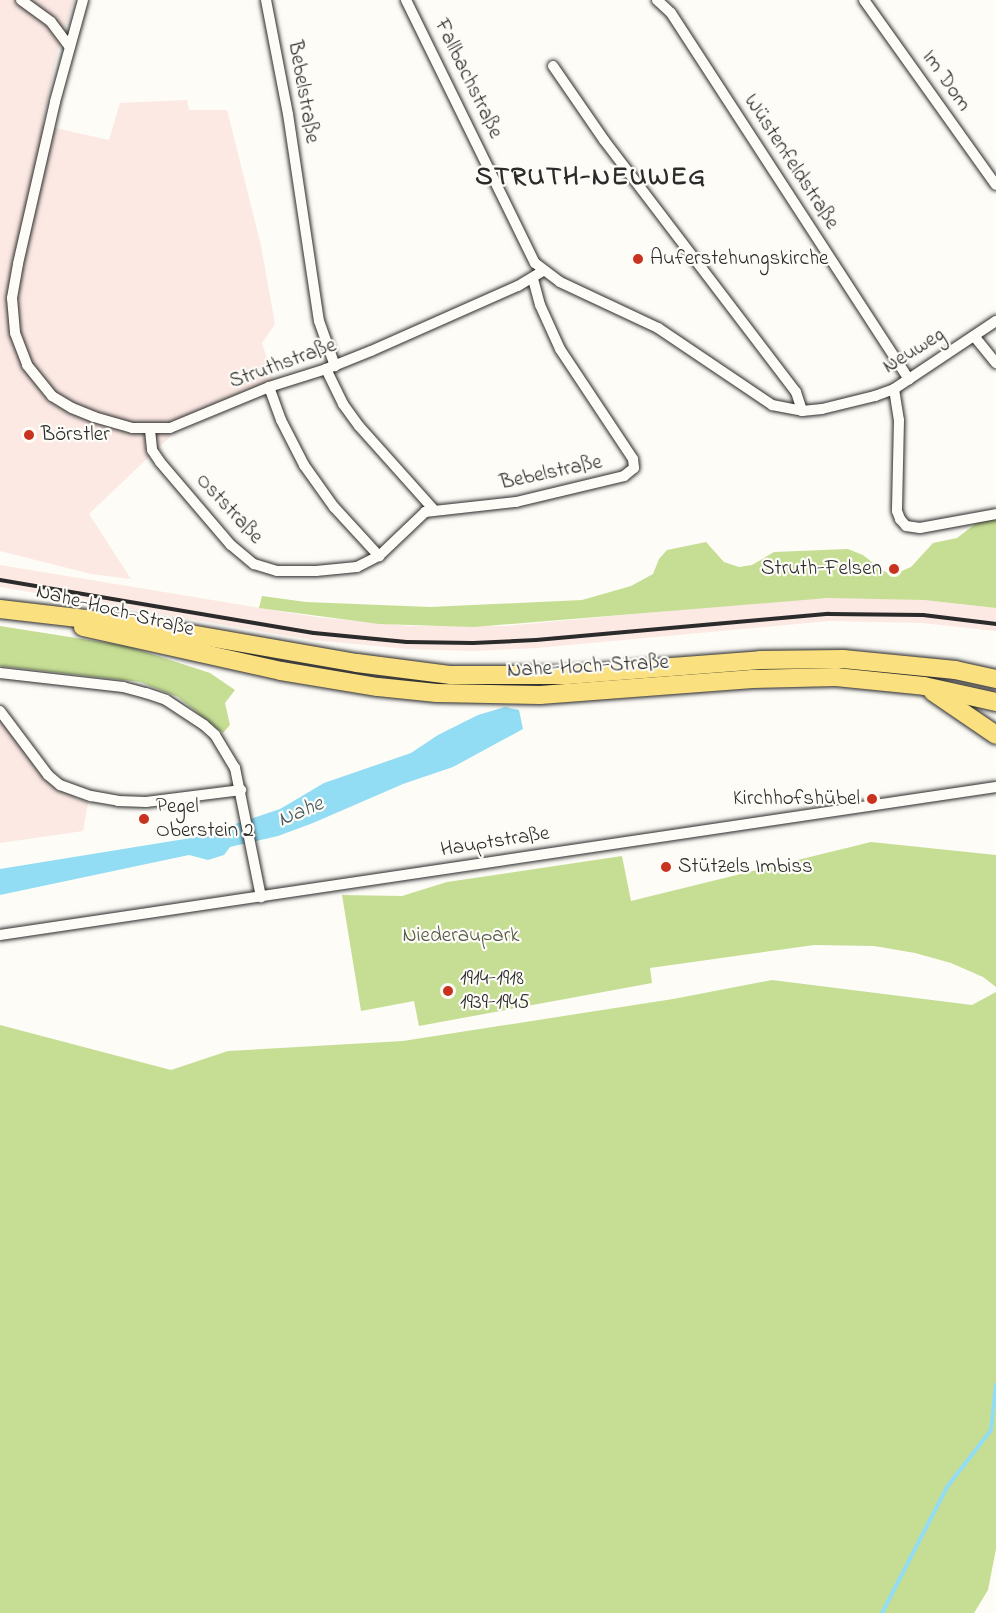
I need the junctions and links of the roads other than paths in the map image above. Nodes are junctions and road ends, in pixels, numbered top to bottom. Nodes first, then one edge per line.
1 (21, 0) edge
2 (266, 0) edge
3 (406, 0) edge
4 (657, 0) edge
5 (864, 0) edge
6 (80, 3) edge
7 (70, 47) junction
8 (552, 66) dead end
9 (996, 185) edge
10 (543, 271) junction
11 (533, 279) junction
12 (996, 321) edge
13 (974, 336) junction
14 (996, 363) edge
15 (330, 368) junction
16 (909, 379) junction
17 (269, 387) junction
18 (894, 389) junction
19 (802, 411) junction
20 (150, 429) junction
21 (434, 510) junction
22 (996, 514) edge
23 (379, 556) junction
24 (0, 609) edge
25 (20, 611) junction
26 (0, 673) edge
27 (996, 679) edge
28 (924, 686) junction
29 (996, 702) edge
30 (0, 711) edge
31 (996, 735) edge
32 (996, 787) edge
33 (242, 795) junction
34 (261, 897) junction
35 (0, 935) edge

1 - 7 street
2 - 15 street, Bebelstraße
3 - 10 street, Fallbachstraße
4 - 16 street, Wüstenfeldstraße
5 - 9 street, Im Dom
6 - 7 street, Struthstraße
7 - 20 street, Struthstraße
8 - 19 street
10 - 11 street, Struthstraße
10 - 19 street
11 - 15 street, Struthstraße
11 - 21 street, Bebelstraße
12 - 13 street, Neuweg
13 - 14 street
13 - 16 street, Neuweg
15 - 17 street, Struthstraße
15 - 21 street, Bebelstraße
16 - 18 street, Neuweg
17 - 20 street, Struthstraße
17 - 23 street
18 - 19 street, Neuweg
18 - 22 street
20 - 23 street, Oststraße
21 - 23 street, Oststraße
24 - 25 main road
25 - 27 main road, Nahe-Hoch-Straße
25 - 28 main road, Nahe-Hoch-Straße
26 - 33 street
28 - 29 main road, Nahe-Hoch-Straße
28 - 31 main road
30 - 33 street
32 - 34 street, Hauptstraße
33 - 34 street
34 - 35 street, Hauptstraße

